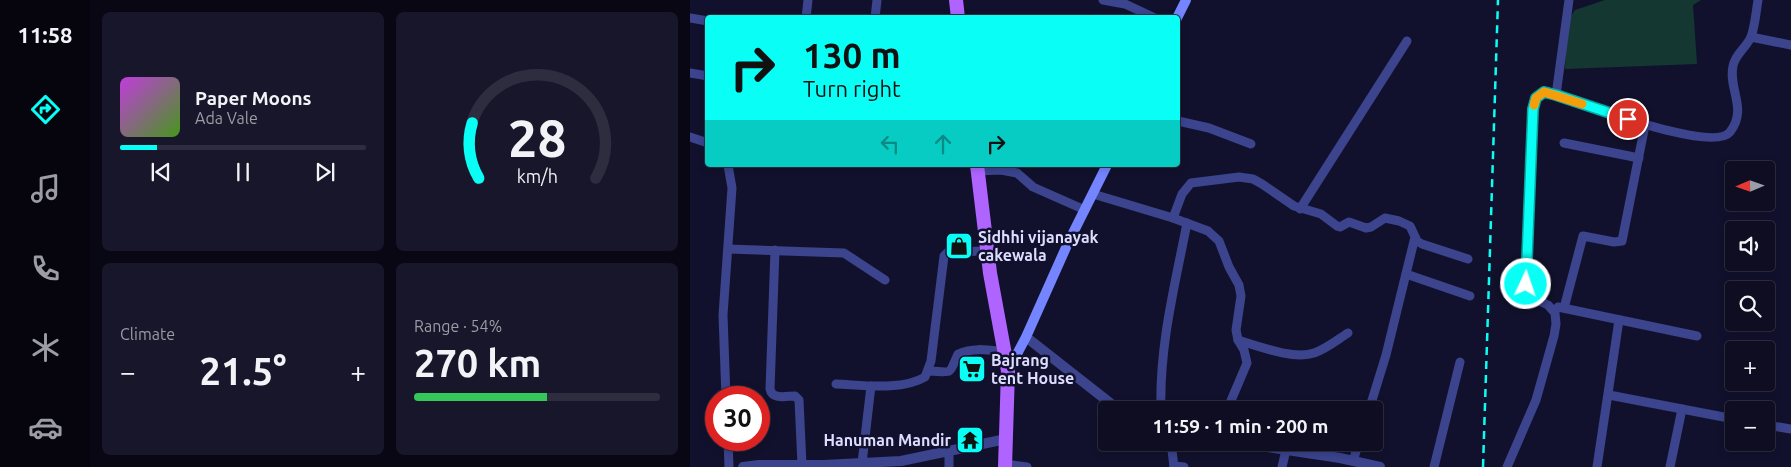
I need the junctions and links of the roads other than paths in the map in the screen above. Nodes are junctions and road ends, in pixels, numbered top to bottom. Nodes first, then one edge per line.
1 (808, 0) edge
2 (877, 0) edge
3 (956, 0) edge
4 (1104, 0) edge
5 (1569, 0) edge
6 (1758, 0) edge
7 (1183, 1) edge
8 (806, 15) edge
9 (875, 15) edge
10 (958, 15) edge
11 (1149, 15) edge
12 (1178, 15) edge
13 (690, 18) edge
14 (705, 20) edge
15 (1751, 37) junction
16 (1407, 41) dead end
17 (1791, 45) edge
18 (690, 73) edge
19 (705, 76) edge
20 (1556, 95) junction
21 (1180, 121) edge
22 (1645, 125) junction
23 (690, 138) edge
24 (705, 142) edge
25 (1564, 142) dead end
26 (1251, 144) dead end
27 (1639, 158) junction
28 (728, 167) edge
29 (1106, 167) edge
30 (977, 168) edge
31 (1093, 194) junction
32 (1300, 209) junction
33 (1085, 210) junction
34 (1173, 218) junction
35 (1187, 223) junction
36 (1415, 237) junction
37 (728, 249) junction
38 (775, 250) junction
39 (987, 251) junction
40 (1468, 258) dead end
41 (1406, 274) junction
42 (885, 280) dead end
43 (1470, 296) dead end
44 (1548, 305) junction
45 (1564, 308) junction
46 (1619, 320) junction
47 (1348, 333) dead end
48 (1697, 336) dead end
49 (1026, 337) junction
50 (1238, 340) junction
51 (1005, 352) junction
52 (1460, 362) dead end
53 (928, 371) junction
54 (1008, 371) junction
55 (836, 384) dead end
56 (726, 386) edge
57 (871, 386) junction
58 (1609, 395) junction
59 (1108, 401) edge
60 (1161, 401) edge
61 (1231, 401) edge
62 (1372, 401) edge
63 (1682, 409) junction
64 (1725, 417) edge
65 (1775, 426) edge
66 (1791, 429) edge
67 (1006, 439) junction
68 (728, 451) edge
69 (949, 451) junction
70 (1172, 451) edge
71 (1286, 451) edge
72 (1292, 451) edge
73 (1356, 451) edge
74 (1353, 461) junction
75 (862, 463) junction
76 (808, 465) edge
77 (839, 465) edge
78 (873, 465) edge
79 (1005, 466) edge
80 (1174, 466) edge
81 (729, 467) edge
82 (743, 467) edge
83 (949, 467) edge
84 (1027, 467) edge
85 (1184, 467) edge
86 (1282, 467) edge
87 (1380, 467) edge
88 (1434, 467) edge
89 (1507, 467) edge
90 (1597, 467) edge
91 (1670, 467) edge

1 - 8 street
2 - 9 street
3 - 10 main road
4 - 11 street
5 - 20 street
6 - 15 street
7 - 12 main road
13 - 14 street
15 - 17 street
15 - 22 street
16 - 32 street
18 - 19 street
20 - 22 street
20 - 44 street
21 - 26 street
22 - 27 street
23 - 24 street
25 - 27 street
27 - 45 street
28 - 37 street
29 - 31 main road
30 - 33 street
30 - 39 main road
31 - 33 main road
31 - 34 street
32 - 34 street
32 - 36 street
33 - 49 main road
34 - 35 street
35 - 50 street
35 - 60 street
36 - 40 street
36 - 41 street
37 - 38 street
37 - 56 street
38 - 42 street
38 - 76 street
39 - 51 main road
39 - 53 street
41 - 43 street
41 - 62 street
44 - 45 street
44 - 89 street
45 - 46 street
46 - 48 street
46 - 58 street
47 - 50 street
49 - 54 main road
49 - 59 street
50 - 61 street
51 - 53 street
51 - 54 main road
52 - 88 street
53 - 57 street
54 - 67 main road
55 - 57 street
57 - 75 street
58 - 63 street
58 - 90 street
63 - 64 street
63 - 91 street
65 - 66 street
67 - 69 street
67 - 79 main road
68 - 81 street
69 - 78 street
69 - 83 street
70 - 80 street
71 - 86 street
72 - 74 street
73 - 74 street
74 - 87 street
75 - 77 street
75 - 78 street
76 - 77 street
76 - 82 street
79 - 84 street
80 - 85 street

